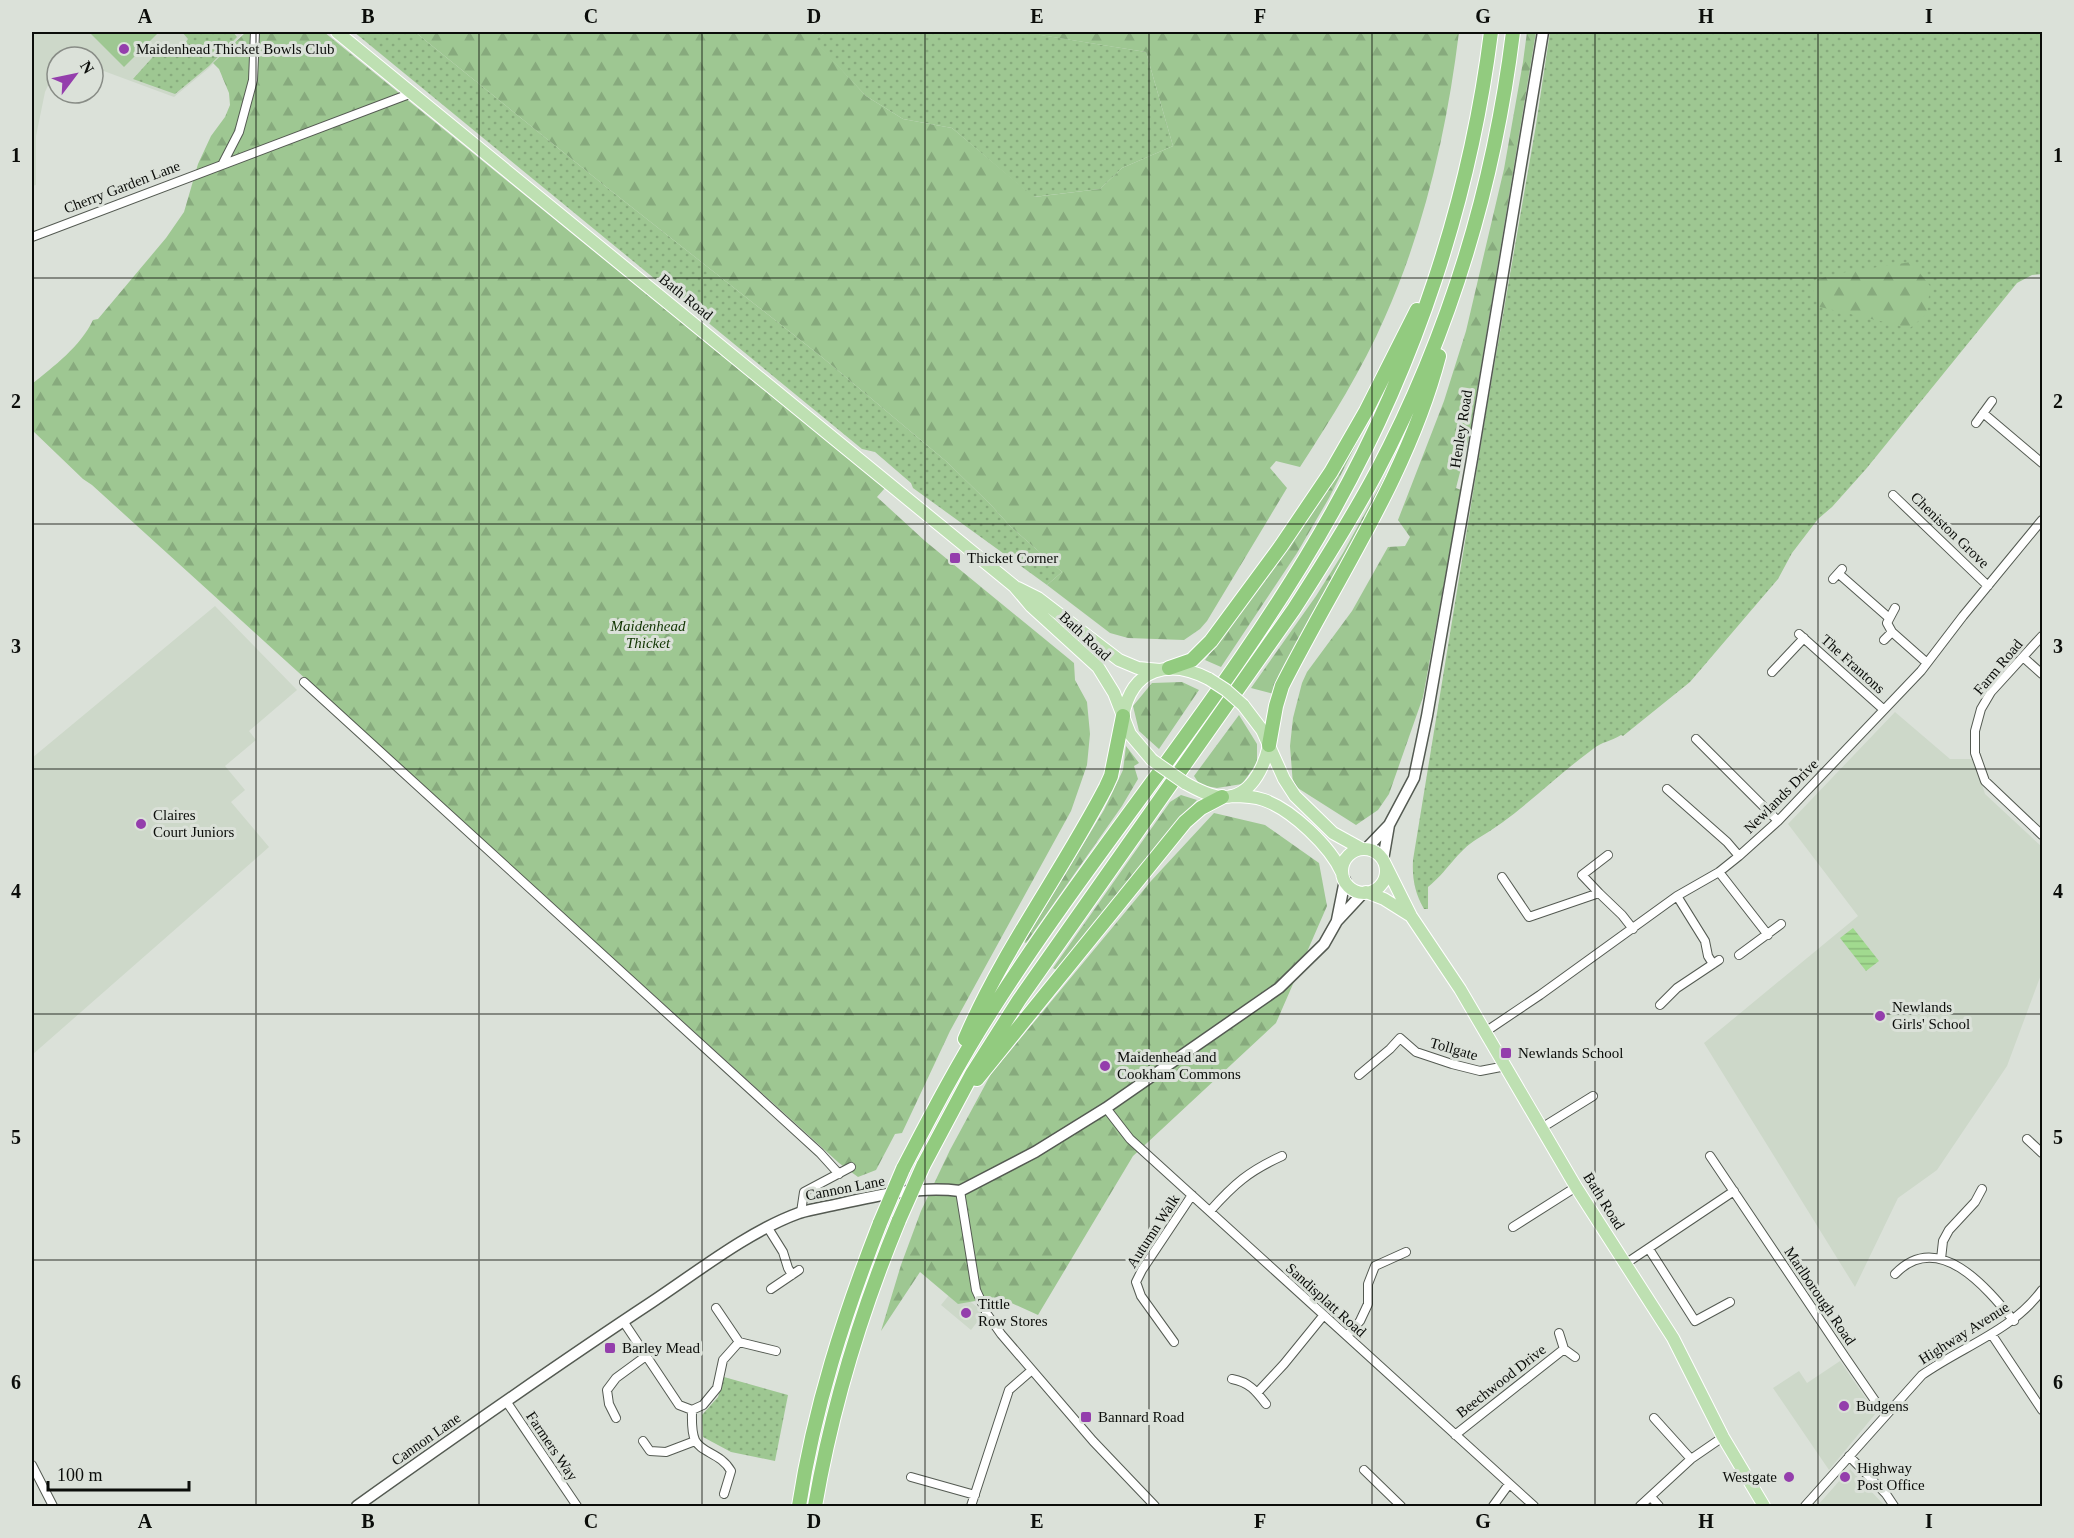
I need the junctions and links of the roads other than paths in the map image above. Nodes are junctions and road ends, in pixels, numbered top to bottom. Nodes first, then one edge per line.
1 (255, 32) edge
2 (337, 32) edge
3 (1491, 32) edge
4 (1513, 32) edge
5 (1543, 32) edge
6 (412, 93) junction
7 (223, 163) junction
8 (32, 237) edge
9 (1443, 255) junction
10 (1453, 295) junction
11 (1992, 401) dead end
12 (1983, 413) junction
13 (1976, 423) dead end
14 (2043, 463) edge
15 (1893, 495) dead end
16 (2043, 520) edge
17 (1838, 574) dead end
18 (1014, 586) junction
19 (1988, 586) junction
20 (1895, 608) dead end
21 (1888, 617) junction
22 (1892, 632) junction
23 (2043, 636) edge
24 (1884, 640) dead end
25 (2024, 657) junction
26 (1927, 663) junction
27 (1165, 669) junction
28 (1772, 672) dead end
29 (2043, 674) edge
30 (304, 682) dead end
31 (1883, 709) junction
32 (1123, 716) junction
33 (1695, 739) dead end
34 (1269, 745) junction
35 (1667, 789) dead end
36 (1226, 796) junction
37 (1778, 821) junction
38 (1389, 825) junction
39 (2043, 835) edge
40 (1364, 849) junction
41 (1608, 855) dead end
42 (1739, 856) junction
43 (1384, 862) junction
44 (1719, 872) junction
45 (1343, 877) junction
46 (1502, 877) dead end
47 (1365, 892) junction
48 (1599, 893) junction
49 (1677, 896) junction
50 (1411, 916) junction
51 (1337, 921) junction
52 (1781, 924) dead end
53 (1633, 929) junction
54 (1768, 935) junction
55 (1738, 955) dead end
56 (1659, 1005) dead end
57 (1485, 1032) junction
58 (1506, 1066) junction
59 (1359, 1075) dead end
60 (943, 1091) junction
61 (1593, 1096) dead end
62 (956, 1104) junction
63 (1106, 1108) junction
64 (1543, 1127) junction
65 (2027, 1140) dead end
66 (2043, 1153) edge
67 (1282, 1156) dead end
68 (1710, 1156) dead end
69 (851, 1167) dead end
70 (839, 1174) junction
71 (1576, 1187) junction
72 (1982, 1189) dead end
73 (960, 1191) junction
74 (1734, 1191) junction
75 (1192, 1195) junction
76 (1210, 1211) junction
77 (801, 1212) junction
78 (1513, 1227) dead end
79 (768, 1228) junction
80 (1649, 1249) junction
81 (1406, 1252) dead end
82 (1941, 1258) junction
83 (1625, 1264) junction
84 (1895, 1274) dead end
85 (771, 1289) dead end
86 (2043, 1290) edge
87 (1731, 1302) dead end
88 (716, 1308) dead end
89 (1323, 1316) junction
90 (2014, 1320) junction
91 (623, 1321) junction
92 (1559, 1333) dead end
93 (1992, 1335) junction
94 (1347, 1336) junction
95 (739, 1342) junction
96 (1174, 1342) dead end
97 (1564, 1349) junction
98 (776, 1351) dead end
99 (646, 1356) junction
100 (1575, 1357) dead end
101 (1032, 1370) junction
102 (1232, 1379) dead end
103 (1257, 1393) junction
104 (506, 1401) junction
105 (1266, 1404) dead end
106 (692, 1410) junction
107 (2043, 1410) edge
108 (1887, 1413) junction
109 (616, 1418) dead end
110 (1654, 1418) dead end
111 (1455, 1435) junction
112 (1723, 1437) junction
113 (643, 1441) dead end
114 (695, 1441) junction
115 (1849, 1456) junction
116 (1691, 1459) junction
117 (32, 1465) edge
118 (1364, 1470) dead end
119 (911, 1477) dead end
120 (1509, 1484) junction
121 (724, 1494) dead end
122 (975, 1495) junction
123 (1652, 1497) junction
124 (53, 1506) edge
125 (357, 1506) edge
126 (576, 1506) edge
127 (799, 1506) edge
128 (815, 1506) edge
129 (971, 1506) edge
130 (1155, 1506) edge
131 (1401, 1506) edge
132 (1493, 1506) edge
133 (1534, 1506) edge
134 (1640, 1506) edge
135 (1659, 1506) edge
136 (1764, 1506) edge
137 (1804, 1506) edge
138 (1894, 1506) edge

1 - 7 street
2 - 6 main road, Bath Road
3 - 9 highway
4 - 10 highway
5 - 38 street, Henley Road
6 - 7 street, Cherry Garden Lane
6 - 18 main road, Bath Road
7 - 8 street, Cherry Garden Lane
9 - 27 highway
9 - 60 highway
10 - 34 highway
10 - 62 highway
11 - 12 street
12 - 13 street
12 - 14 street
15 - 19 street, Cheniston Grove
16 - 19 street, Newlands Drive
17 - 21 street
18 - 27 main road, Bath Road
18 - 32 main road, Bath Road
19 - 26 street, Newlands Drive
20 - 21 street
21 - 22 street
22 - 24 street
22 - 26 street
23 - 25 street, Farm Road
25 - 29 street
25 - 39 street, Farm Road
26 - 31 street, Newlands Drive
27 - 32 main road
27 - 34 main road, bridge
28 - 31 street, The Frantons
30 - 70 street
31 - 37 street, Newlands Drive
32 - 36 main road, bridge
32 - 60 highway
33 - 37 street
34 - 36 main road
34 - 40 main road
35 - 42 street
36 - 45 main road
36 - 62 highway
37 - 42 street, Newlands Drive
38 - 40 street, Henley Road
38 - 43 street, Henley Road
40 - 43 main road
40 - 45 main road
41 - 48 street
42 - 44 street, Newlands Drive
43 - 47 main road
43 - 50 main road, Bath Road
44 - 49 street, Newlands Drive
44 - 54 street
45 - 47 main road
45 - 51 street, Cannon Lane
46 - 48 street
47 - 50 main road, Bath Road
47 - 51 street, Cannon Lane
48 - 53 street
49 - 53 street, Newlands Drive
49 - 56 street
50 - 57 main road, Bath Road
51 - 63 street, Cannon Lane
52 - 54 street
53 - 57 street, Newlands Drive
54 - 55 street
57 - 58 main road, Bath Road
58 - 59 street, Tollgate
58 - 64 main road, Bath Road
60 - 127 highway, bridge
61 - 64 street
62 - 128 highway, bridge
63 - 73 street, Cannon Lane
63 - 75 street, Sandisplatt Road
64 - 71 main road, Bath Road
65 - 66 street
67 - 76 street
68 - 74 street, Marlborough Road
69 - 70 street
70 - 77 street
71 - 78 street
71 - 83 main road, Bath Road
72 - 82 street
73 - 77 street, Cannon Lane
73 - 101 street
74 - 80 street
74 - 108 street, Marlborough Road
75 - 76 street, Sandisplatt Road
75 - 96 street, Autumn Walk
76 - 89 street, Sandisplatt Road
77 - 79 street, Cannon Lane
79 - 85 street
79 - 91 street, Cannon Lane
80 - 83 street
80 - 87 street
81 - 94 street
82 - 84 street
82 - 90 street
83 - 112 main road, Bath Road
86 - 90 street, Highway Avenue
88 - 95 street
89 - 94 street, Sandisplatt Road
89 - 103 street
90 - 93 street, Highway Avenue
91 - 99 street
91 - 104 street, Cannon Lane
92 - 97 street, Beechwood Drive
93 - 107 street
93 - 108 street, Highway Avenue
94 - 111 street, Sandisplatt Road
95 - 98 street
95 - 106 street
97 - 100 street, Beechwood Drive
97 - 111 street, Beechwood Drive
99 - 106 street
99 - 109 street
101 - 122 street
101 - 130 street
102 - 103 street
103 - 105 street
104 - 125 street, Cannon Lane
104 - 126 street, Farmers Way
106 - 114 street
108 - 115 street, Highway Avenue
110 - 116 street
111 - 120 street, Sandisplatt Road
112 - 116 street
112 - 136 main road, Bath Road
113 - 114 street
114 - 121 street
115 - 137 street, Highway Avenue
115 - 138 street
116 - 123 street
117 - 124 street
118 - 131 street
119 - 122 street
120 - 132 street
120 - 133 street, Sandisplatt Road
122 - 129 street
123 - 134 street
123 - 135 street

